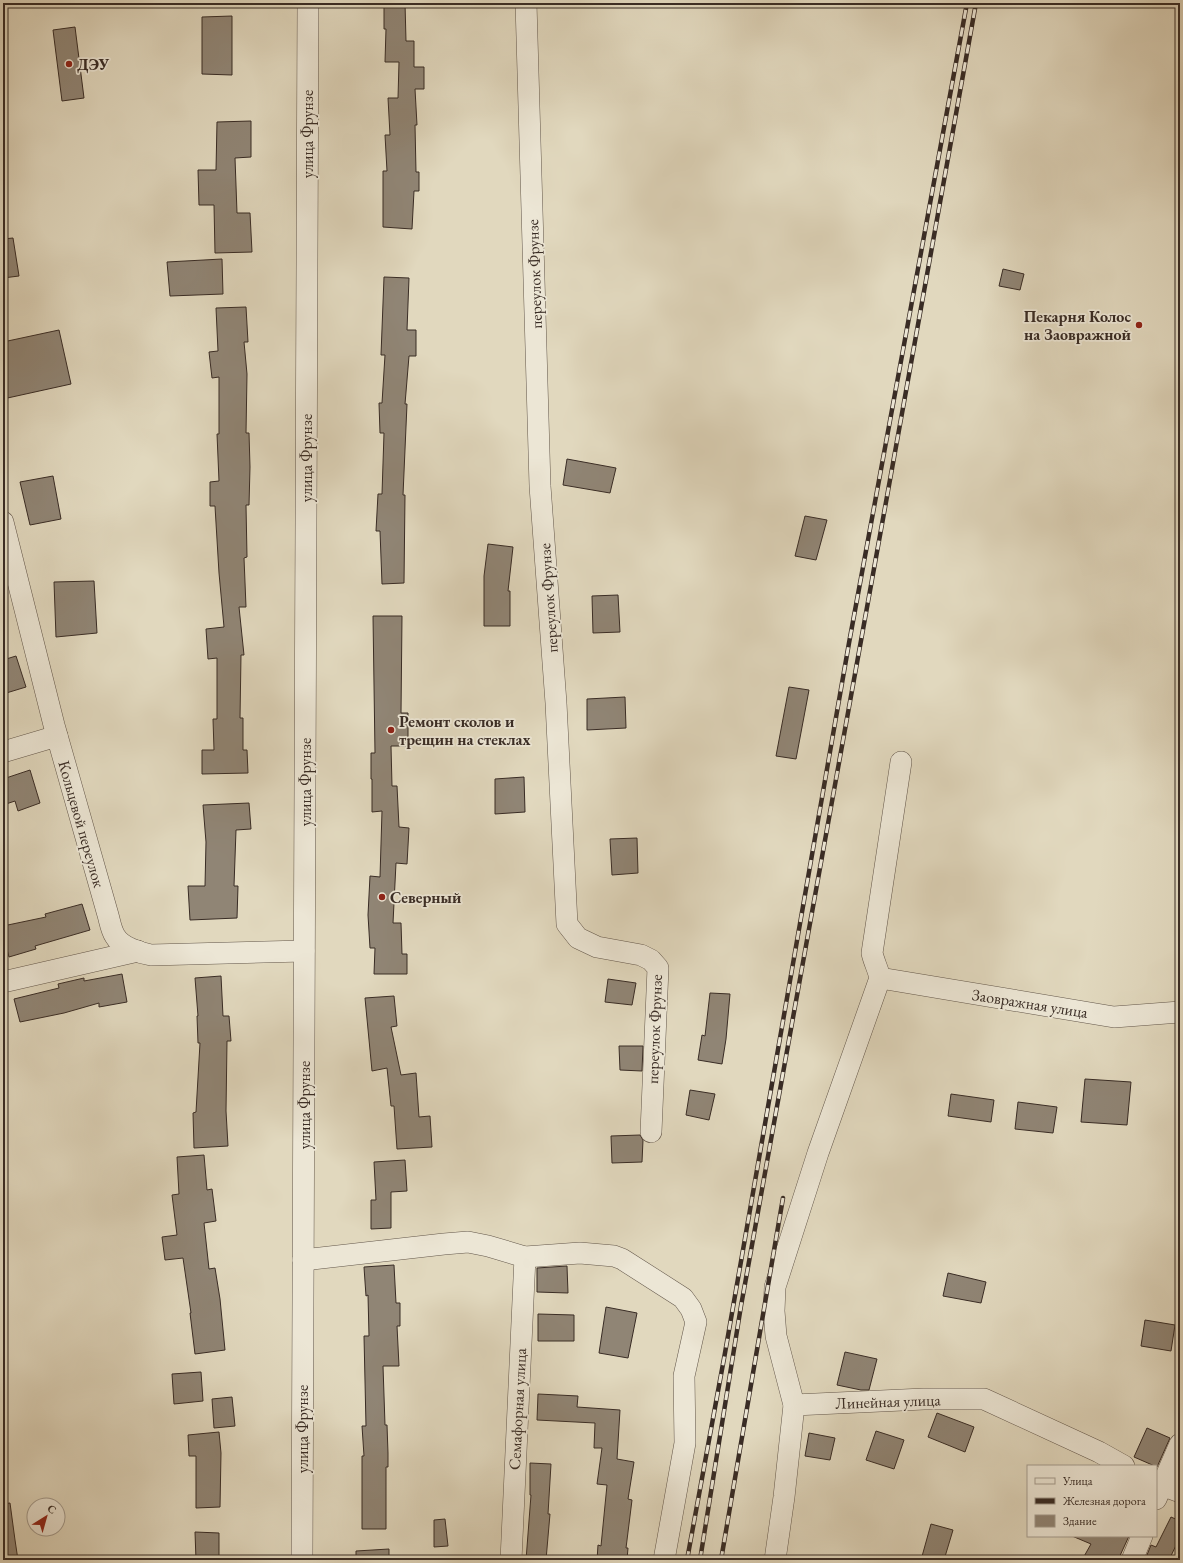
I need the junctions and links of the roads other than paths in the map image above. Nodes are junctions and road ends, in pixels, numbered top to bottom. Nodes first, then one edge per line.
1 (308, 3) edge
2 (526, 3) edge
3 (3, 522) edge
4 (57, 736) junction
5 (3, 752) edge
6 (901, 762) dead end
7 (138, 951) junction
8 (304, 951) junction
9 (880, 978) junction
10 (3, 982) edge
11 (1180, 1012) edge
12 (651, 1132) dead end
13 (525, 1257) junction
14 (303, 1260) junction
15 (794, 1405) junction
16 (1180, 1444) edge
17 (1122, 1465) edge
18 (1163, 1490) edge
19 (1142, 1537) edge
20 (302, 1560) edge
21 (511, 1560) edge
22 (664, 1560) edge
23 (775, 1560) edge
24 (1132, 1560) edge

1 - 8 street, улица Фрунзе
2 - 12 street, переулок Фрунзе
3 - 4 street, Кольцевой переулок
4 - 5 street
4 - 7 street, Кольцевой переулок
6 - 9 street
7 - 8 street, Кольцевой переулок
7 - 10 street
8 - 14 street, улица Фрунзе
9 - 11 street, Заовражная улица
9 - 15 street
13 - 14 street
13 - 21 street, Семафорная улица
13 - 22 street
14 - 20 street, улица Фрунзе
15 - 17 street, Линейная улица
15 - 23 street
16 - 18 street
19 - 24 street

